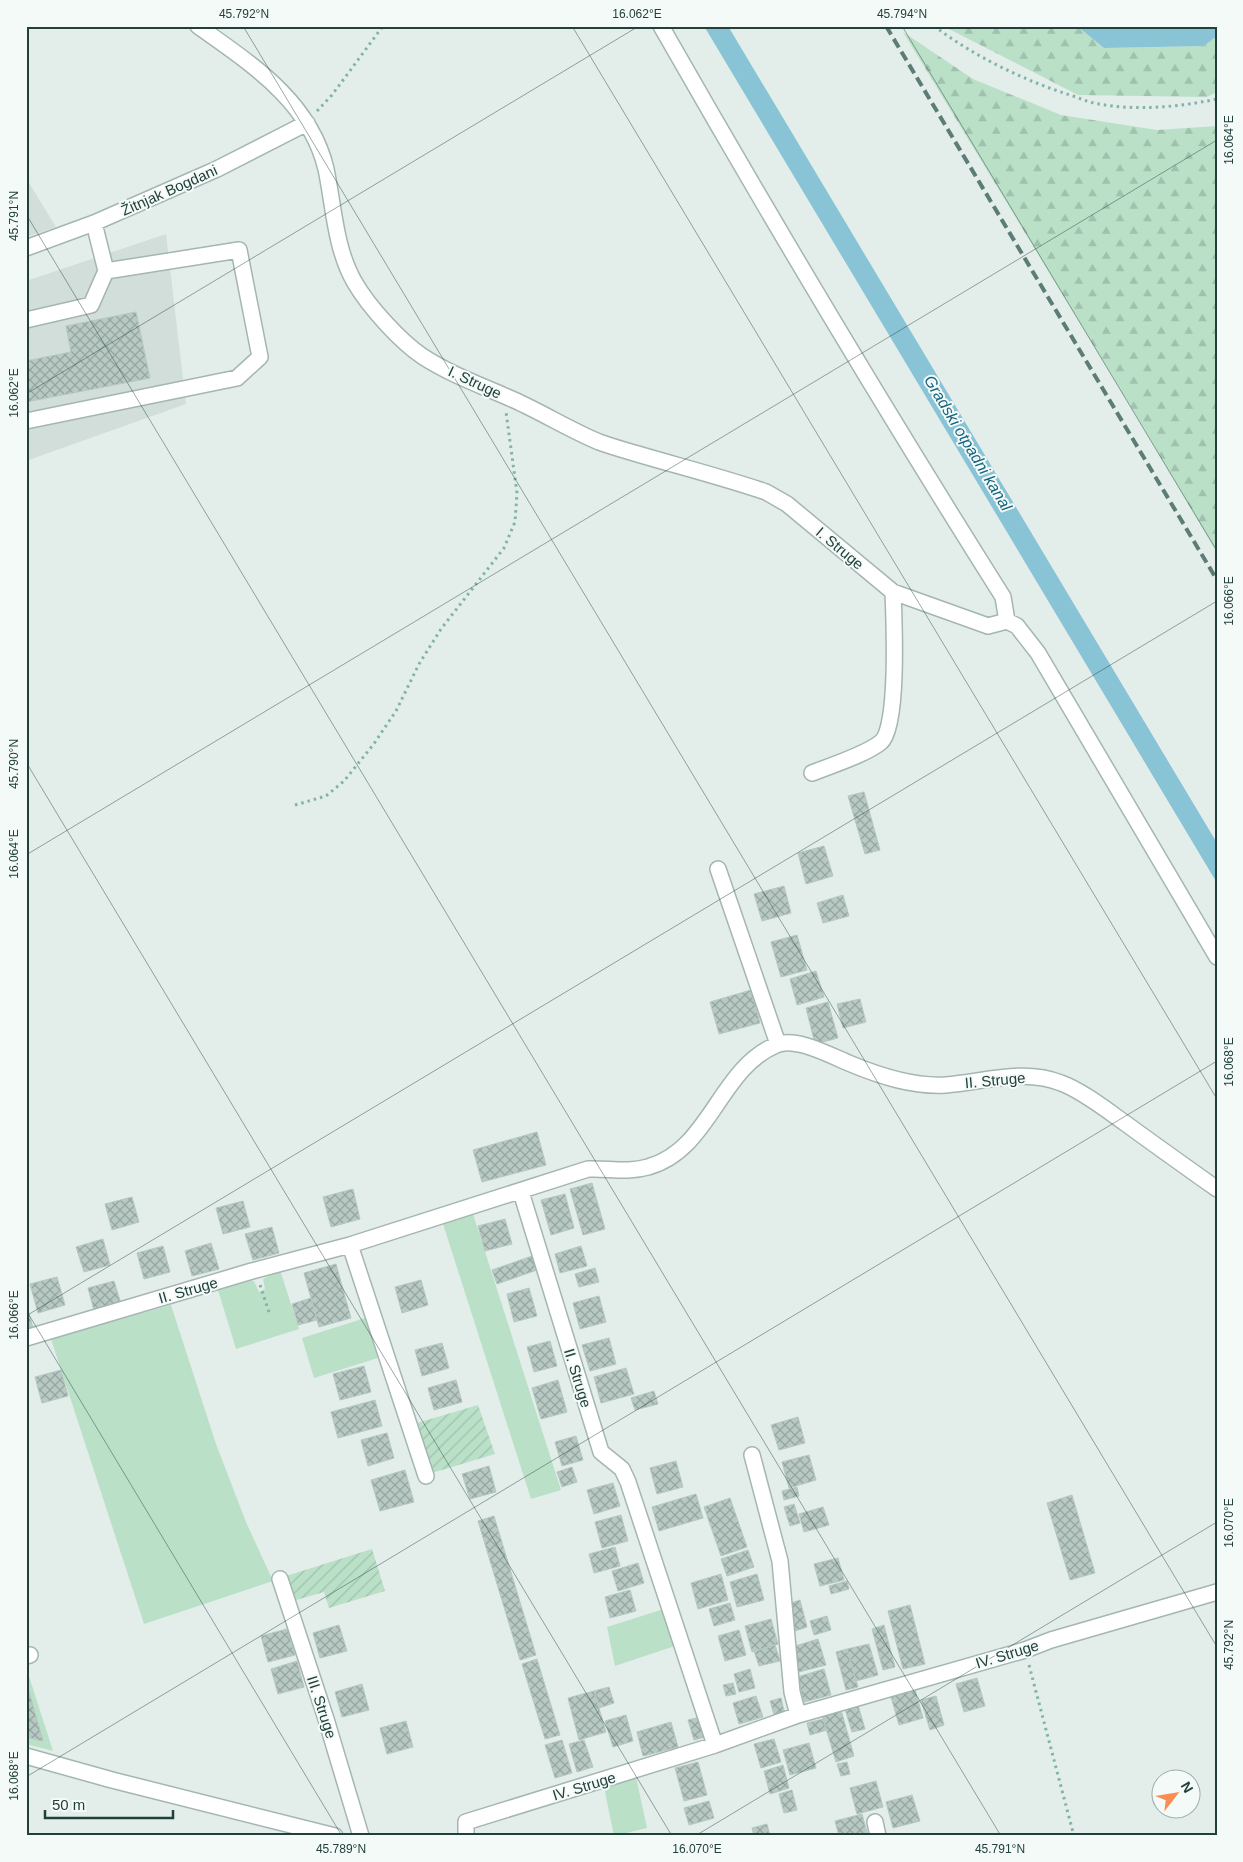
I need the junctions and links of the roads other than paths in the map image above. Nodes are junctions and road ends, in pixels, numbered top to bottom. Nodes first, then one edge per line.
1 (198, 26) edge
2 (661, 26) edge
3 (307, 123) junction
4 (94, 223) junction
5 (26, 248) edge
6 (106, 271) junction
7 (26, 320) edge
8 (26, 421) edge
9 (893, 592) junction
10 (1006, 621) junction
11 (812, 773) dead end
12 (718, 869) dead end
13 (1217, 957) edge
14 (778, 1044) junction
15 (1217, 1189) edge
16 (520, 1192) junction
17 (350, 1245) junction
18 (26, 1338) edge
19 (752, 1455) dead end
20 (426, 1476) dead end
21 (280, 1579) dead end
22 (1217, 1592) edge
23 (798, 1714) junction
24 (715, 1745) junction
25 (26, 1756) edge
26 (335, 1836) edge
27 (361, 1836) edge
28 (466, 1836) edge

1 - 3 street, I. Struge
2 - 10 street
3 - 4 street, Žitnjak Bogdani
3 - 9 street, I. Struge
4 - 5 street, Žitnjak Bogdani
4 - 6 street
6 - 7 street
6 - 8 street
9 - 10 street, I. Struge
9 - 11 street
10 - 13 street
12 - 14 street
14 - 15 street, II. Struge
14 - 16 street, II. Struge
16 - 17 street, II. Struge
16 - 24 street, II. Struge
17 - 18 street, II. Struge
17 - 20 street
19 - 23 street
21 - 27 street, III. Struge
22 - 23 street, IV. Struge
23 - 24 street, IV. Struge
24 - 28 street, IV. Struge
25 - 26 street

